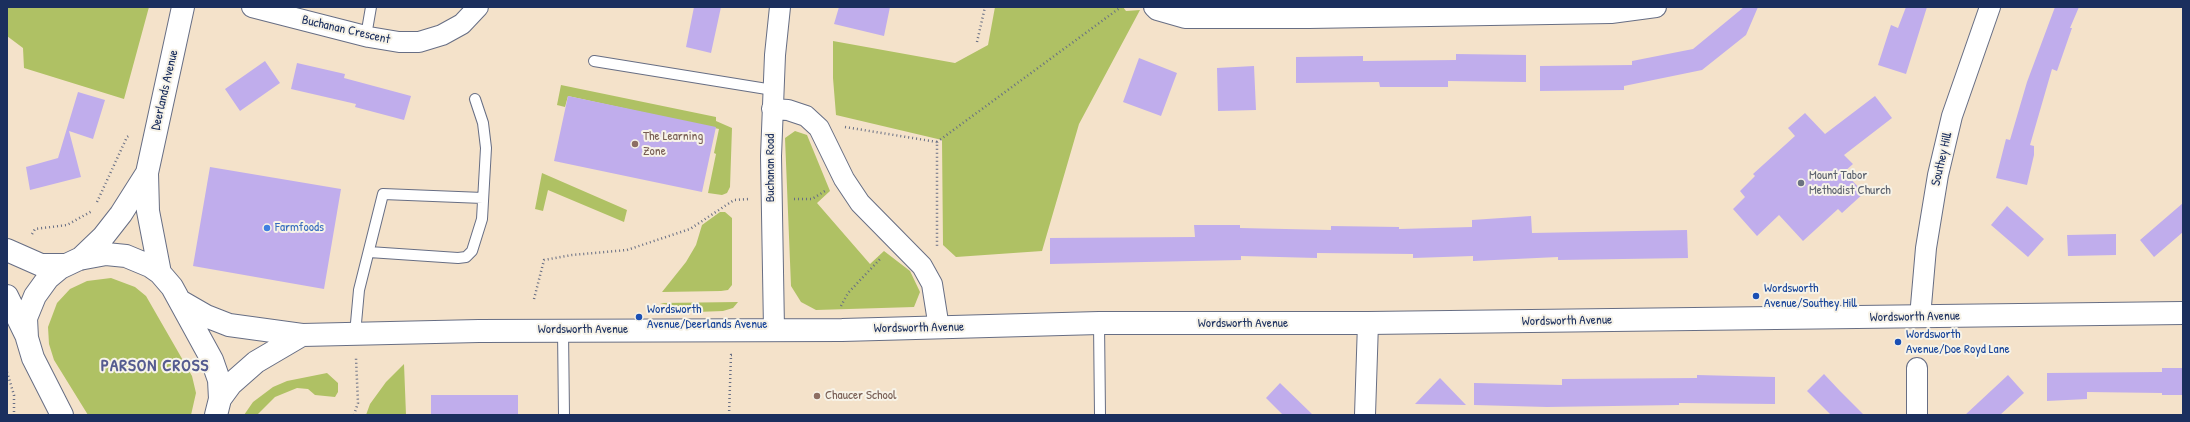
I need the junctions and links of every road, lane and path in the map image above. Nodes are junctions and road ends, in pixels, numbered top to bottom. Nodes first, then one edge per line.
1 (183, 7) edge
2 (256, 7) edge
3 (371, 7) edge
4 (478, 7) edge
5 (780, 7) edge
6 (985, 7) edge
7 (1122, 7) edge
8 (1154, 7) edge
9 (1656, 7) edge
10 (1990, 7) edge
11 (366, 36) junction
12 (978, 42) dead end
13 (594, 61) dead end
14 (475, 99) dead end
15 (772, 99) junction
16 (160, 115) junction
17 (819, 128) junction
18 (937, 142) junction
19 (146, 173) junction
20 (844, 179) junction
21 (483, 198) junction
22 (771, 199) junction
23 (898, 241) junction
24 (369, 252) junction
25 (16, 254) edge
26 (73, 262) junction
27 (160, 273) junction
28 (932, 284) junction
29 (848, 293) dead end
30 (7, 296) edge
31 (534, 299) dead end
32 (180, 301) junction
33 (2183, 313) edge
34 (1920, 317) junction
35 (1099, 323) junction
36 (1368, 323) junction
37 (939, 328) junction
38 (774, 329) junction
39 (563, 331) junction
40 (355, 334) junction
41 (302, 335) junction
42 (27, 338) junction
43 (1917, 368) dead end
44 (7, 372) edge
45 (46, 384) junction
46 (218, 407) edge
47 (14, 415) edge
48 (46, 415) edge
49 (62, 415) edge
50 (354, 415) edge
51 (564, 415) edge
52 (1100, 415) edge
53 (1365, 415) edge
54 (1917, 415) edge

1 - 16 street, Deerlands Avenue
2 - 11 street, Buchanan Crescent
3 - 11 lane
4 - 11 street, Buchanan Crescent
5 - 15 street, Buchanan Road
6 - 12 path
7 - 18 path
8 - 9 street
10 - 34 street, Southey Hill
13 - 15 lane
14 - 21 lane
15 - 17 street
15 - 22 street, Buchanan Road
16 - 19 street, Deerlands Avenue
16 - 25 path
17 - 18 path
17 - 20 street
18 - 28 path
19 - 26 street, Deerlands Avenue
19 - 27 street, Deerlands Avenue
20 - 22 path
20 - 23 street
21 - 24 lane
21 - 24 lane
22 - 31 path
22 - 38 street, Buchanan Road
23 - 28 street
23 - 29 path
24 - 40 lane
25 - 26 street
26 - 27 street
26 - 42 street, Deerlands Avenue
27 - 32 street
28 - 37 street
30 - 42 street
32 - 41 street, Wordsworth Avenue
32 - 46 street
33 - 34 street, Wordsworth Avenue
34 - 36 street, Wordsworth Avenue
35 - 36 street, Wordsworth Avenue
35 - 37 street, Wordsworth Avenue
35 - 52 lane
36 - 53 street
37 - 38 street, Wordsworth Avenue
38 - 39 street, Wordsworth Avenue
39 - 40 street, Wordsworth Avenue
39 - 51 lane
40 - 41 street, Wordsworth Avenue
40 - 50 path
41 - 46 street, Wordsworth Avenue
42 - 45 street
43 - 54 street
44 - 47 path
45 - 48 street
45 - 49 street

